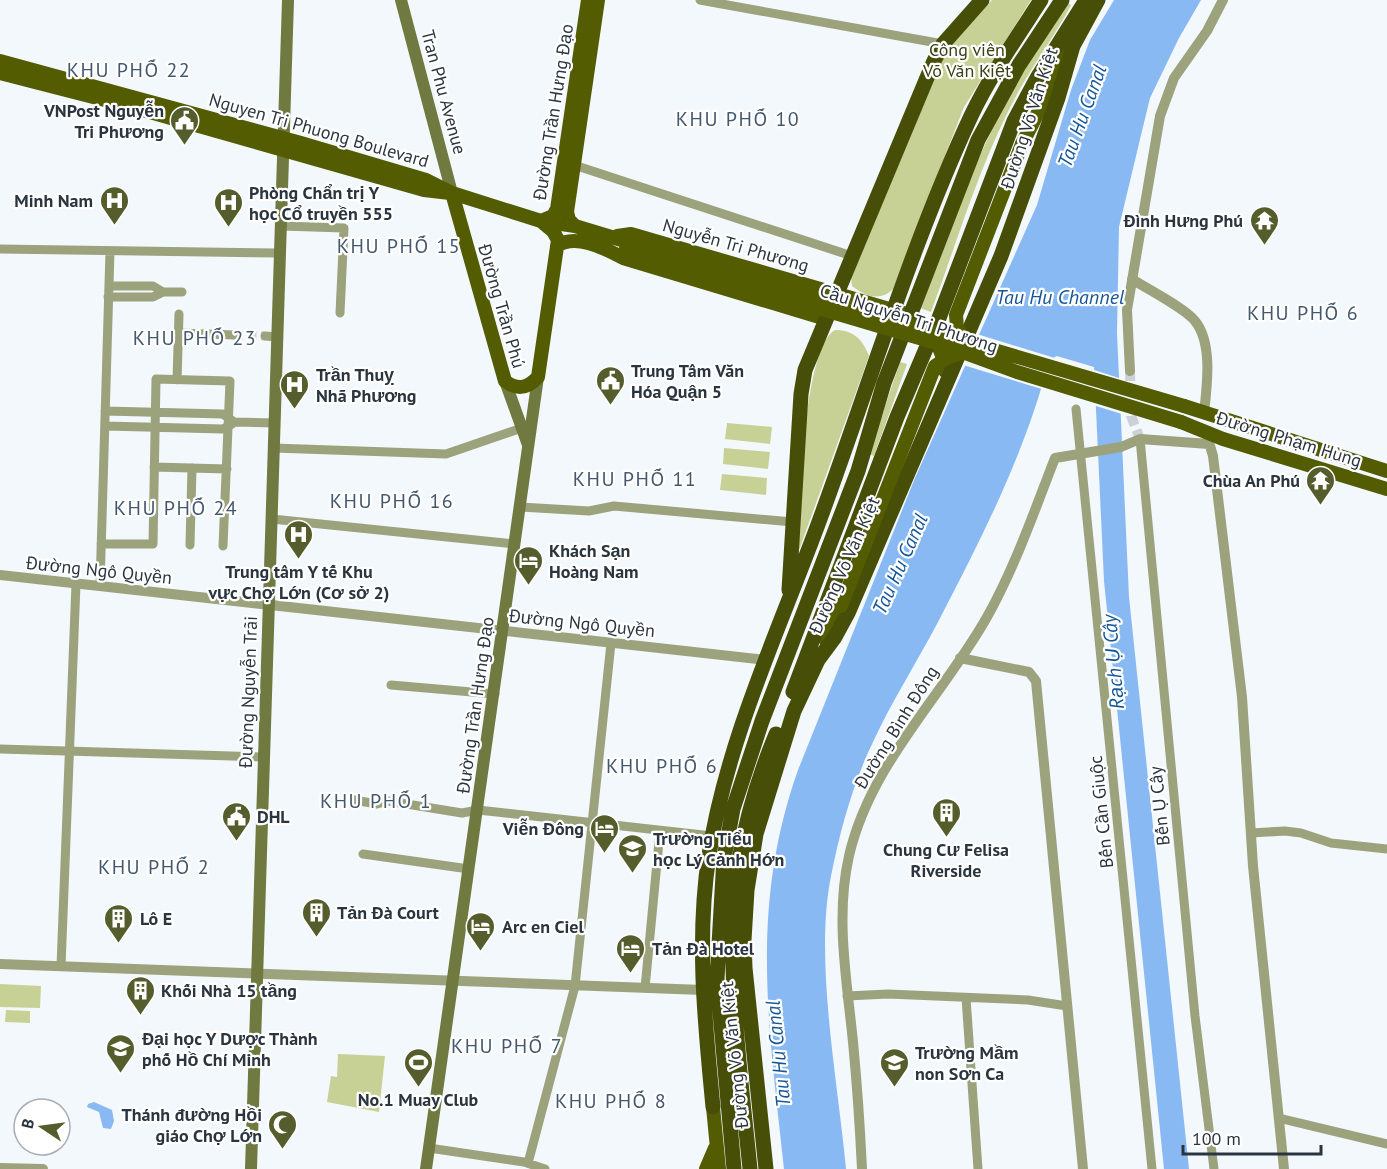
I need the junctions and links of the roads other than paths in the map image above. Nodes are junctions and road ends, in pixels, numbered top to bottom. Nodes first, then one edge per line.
1 (288, 0) edge
2 (401, 0) edge
3 (588, 0) edge
4 (598, 0) edge
5 (700, 0) edge
6 (982, 0) edge
7 (1041, 0) edge
8 (1062, 0) edge
9 (1086, 0) edge
10 (1098, 0) edge
11 (1223, 0) edge
12 (943, 44) junction
13 (1073, 46) junction
14 (0, 61) edge
15 (0, 73) edge
16 (134, 102) junction
17 (284, 145) junction
18 (574, 165) junction
19 (452, 193) junction
20 (541, 220) junction
21 (281, 226) junction
22 (575, 226) junction
23 (615, 236) junction
24 (557, 246) junction
25 (627, 247) junction
26 (0, 249) edge
27 (110, 251) junction
28 (610, 251) junction
29 (279, 253) junction
30 (852, 255) junction
31 (1132, 279) junction
32 (812, 285) junction
33 (109, 286) junction
34 (163, 292) junction
35 (182, 292) dead end
36 (837, 293) junction
37 (108, 297) junction
38 (895, 310) junction
39 (802, 312) junction
40 (340, 313) dead end
41 (179, 314) dead end
42 (910, 315) junction
43 (826, 319) junction
44 (178, 333) junction
45 (234, 335) tunnel mouth
46 (931, 335) junction
47 (965, 347) junction
48 (1130, 371) tunnel mouth
49 (538, 377) junction
50 (177, 380) junction
51 (505, 381) junction
52 (945, 386) junction
53 (1185, 406) joint
54 (1076, 409) dead end
55 (105, 411) junction
56 (155, 412) junction
57 (1204, 413) junction
58 (230, 422) junction
59 (1181, 422) joint
60 (275, 423) junction
61 (105, 426) junction
62 (155, 427) junction
63 (522, 428) junction
64 (1207, 438) junction
65 (1140, 439) junction
66 (528, 446) junction
67 (274, 448) junction
68 (1086, 451) junction
69 (154, 467) junction
70 (192, 468) junction
71 (227, 469) junction
72 (1387, 471) edge
73 (1387, 489) edge
74 (520, 507) junction
75 (272, 519) junction
76 (793, 522) junction
77 (101, 544) junction
78 (515, 544) junction
79 (190, 545) dead end
80 (223, 546) dead end
81 (0, 575) edge
82 (76, 584) junction
83 (100, 586) junction
84 (269, 605) junction
85 (788, 605) junction
86 (504, 631) junction
87 (611, 642) junction
88 (960, 658) junction
89 (767, 660) junction
90 (818, 660) junction
91 (391, 685) dead end
92 (495, 694) junction
93 (794, 711) junction
94 (0, 749) edge
95 (70, 751) junction
96 (768, 754) junction
97 (264, 757) junction
98 (354, 800) dead end
99 (478, 810) junction
100 (592, 823) junction
101 (660, 831) junction
102 (1251, 833) junction
103 (712, 836) junction
104 (1387, 849) edge
105 (363, 854) dead end
106 (470, 869) junction
107 (0, 964) edge
108 (61, 966) junction
109 (258, 974) junction
110 (454, 981) junction
111 (575, 986) junction
112 (645, 988) junction
113 (704, 990) junction
114 (847, 996) junction
115 (966, 999) junction
116 (1067, 1006) junction
117 (713, 1107) joint
118 (1279, 1118) junction
119 (717, 1144) junction
120 (1387, 1144) edge
121 (429, 1148) junction
122 (528, 1163) junction
123 (0, 1168) edge
124 (13, 1169) edge
125 (43, 1169) edge
126 (251, 1169) edge
127 (426, 1169) edge
128 (545, 1169) edge
129 (706, 1169) edge
130 (719, 1169) edge
131 (734, 1169) edge
132 (750, 1169) edge
133 (766, 1169) edge
134 (862, 1169) edge
135 (978, 1169) edge
136 (1083, 1169) edge
137 (1152, 1169) edge
138 (1214, 1169) edge
139 (1284, 1169) edge

1 - 17 main road, Đường Nguyễn Trãi
2 - 19 main road, Tran Phu Avenue
3 - 20 main road, Đường Trần Hưng Đạo
4 - 18 main road, Đường Trần Hưng Đạo
5 - 12 street
6 - 12 highway, Đường Võ Văn Kiệt
7 - 38 highway, Đường Võ Văn Kiệt
8 - 42 highway, Đường Võ Văn Kiệt
9 - 46 highway, Đường Võ Văn Kiệt
10 - 13 highway, Đường Võ Văn Kiệt
11 - 31 street
12 - 30 highway, Đường Võ Văn Kiệt
13 - 47 main road, bridge
13 - 52 highway, Đường Võ Văn Kiệt
14 - 16 main road, Nguyen Tri Phuong Boulevard
15 - 16 main road, Nguyen Tri Phuong Boulevard
16 - 17 main road, Nguyen Tri Phuong Boulevard
17 - 19 main road, Nguyen Tri Phuong Boulevard
17 - 21 main road, Đường Nguyễn Trãi
18 - 22 main road, Đường Trần Hưng Đạo
18 - 30 street
19 - 20 main road, Nguyen Tri Phuong Boulevard
19 - 51 main road, Đường Trần Phú
20 - 22 main road, Nguyen Tri Phuong Boulevard
20 - 24 main road
21 - 29 main road, Đường Nguyễn Trãi
21 - 40 street
22 - 23 main road, Nguyen Tri Phuong Boulevard
23 - 25 main road
23 - 32 main road, Nguyễn Tri Phương
24 - 28 main road
24 - 49 main road, Đường Trần Hưng Đạo
25 - 28 main road
25 - 47 main road, Cầu Nguyễn Tri Phương, bridge
26 - 27 street
27 - 29 street
27 - 33 street
28 - 39 main road
29 - 60 main road, Đường Nguyễn Trãi
30 - 36 highway, Đường Võ Văn Kiệt
31 - 48 street
31 - 57 street
32 - 36 main road, Nguyễn Tri Phương
32 - 39 main road
33 - 34 street
33 - 37 street
34 - 35 street
34 - 37 street
36 - 38 main road, Nguyễn Tri Phương
36 - 43 highway, Đường Võ Văn Kiệt
37 - 55 street
38 - 42 main road, Nguyễn Tri Phương
38 - 85 highway, Đường Võ Văn Kiệt
39 - 43 main road
41 - 44 street
42 - 46 main road
42 - 131 highway, Đường Võ Văn Kiệt
43 - 76 highway, Đường Võ Văn Kiệt
44 - 45 street
44 - 50 street
46 - 52 main road
46 - 96 highway, Đường Võ Văn Kiệt
47 - 53 main road, Cầu Nguyễn Tri Phương, bridge
47 - 59 main road, Cầu Nguyễn Tri Phương, bridge
47 - 90 main road, bridge
49 - 51 main road
49 - 66 main road, Đường Trần Hưng Đạo
50 - 56 street
50 - 58 street
51 - 63 main road, Đường Trần Phú
52 - 90 highway, Đường Võ Văn Kiệt
53 - 57 main road, Đường Phạm Hùng
54 - 68 street, Bến Cần Giuộc
55 - 56 street
55 - 61 street
56 - 58 street
56 - 62 street
57 - 72 main road, Đường Phạm Hùng
58 - 60 street
58 - 62 street
58 - 71 street
59 - 64 main road, Đường Phạm Hùng
60 - 67 main road, Đường Nguyễn Trãi
61 - 62 street
61 - 77 street
62 - 69 street
63 - 66 main road, Đường Trần Phú
63 - 67 street
64 - 65 street
64 - 73 main road, Đường Phạm Hùng
64 - 102 street
65 - 68 street
65 - 138 street, Bến Ụ Cây
66 - 74 main road, Đường Trần Hưng Đạo
67 - 75 main road, Đường Nguyễn Trãi
68 - 88 street, Đường Bình Đông
68 - 137 street, Bến Cần Giuộc
69 - 70 street
69 - 77 street
70 - 71 street
70 - 79 street
71 - 80 street
74 - 76 street
74 - 78 main road, Đường Trần Hưng Đạo
75 - 78 street
75 - 84 main road, Đường Nguyễn Trãi
76 - 85 highway, Đường Võ Văn Kiệt
77 - 83 street
78 - 86 main road, Đường Trần Hưng Đạo
81 - 82 street, Đường Ngô Quyền
82 - 83 street, Đường Ngô Quyền
82 - 95 street
83 - 84 street, Đường Ngô Quyền
84 - 86 street, Đường Ngô Quyền
84 - 97 main road, Đường Nguyễn Trãi
85 - 89 highway, Đường Võ Văn Kiệt
86 - 87 street, Đường Ngô Quyền
86 - 92 main road, Đường Trần Hưng Đạo
87 - 89 street, Đường Ngô Quyền
87 - 100 street
88 - 114 street, Đường Bình Đông
88 - 116 street
89 - 103 highway, Đường Võ Văn Kiệt
90 - 93 highway, Đường Võ Văn Kiệt
91 - 92 street
92 - 99 main road, Đường Trần Hưng Đạo
93 - 96 highway
93 - 133 highway, Đường Võ Văn Kiệt
94 - 95 street
95 - 97 street
95 - 108 street
96 - 132 highway, Đường Võ Văn Kiệt
97 - 109 main road, Đường Nguyễn Trãi
98 - 99 street
99 - 100 street
99 - 106 main road, Đường Trần Hưng Đạo
100 - 101 street
100 - 111 street
101 - 103 street
101 - 112 street
102 - 104 street
102 - 118 street
103 - 113 highway, Đường Võ Văn Kiệt
105 - 106 street
106 - 110 main road, Đường Trần Hưng Đạo
107 - 108 street
108 - 109 street
109 - 110 street
109 - 126 main road, Đường Nguyễn Trãi
110 - 111 street
110 - 121 main road, Đường Trần Hưng Đạo
111 - 112 street
111 - 122 street
112 - 113 street
113 - 117 highway, Đường Võ Văn Kiệt
114 - 115 street
114 - 134 street, Đường Bình Đông
115 - 116 street
115 - 135 street
116 - 136 street
117 - 119 main road, Đường Võ Văn Kiệt
118 - 120 street
118 - 139 street
119 - 129 main road
119 - 130 main road, Đường Võ Văn Kiệt
121 - 122 street
121 - 127 main road, Đường Trần Hưng Đạo
122 - 128 street
123 - 124 street
124 - 125 street

